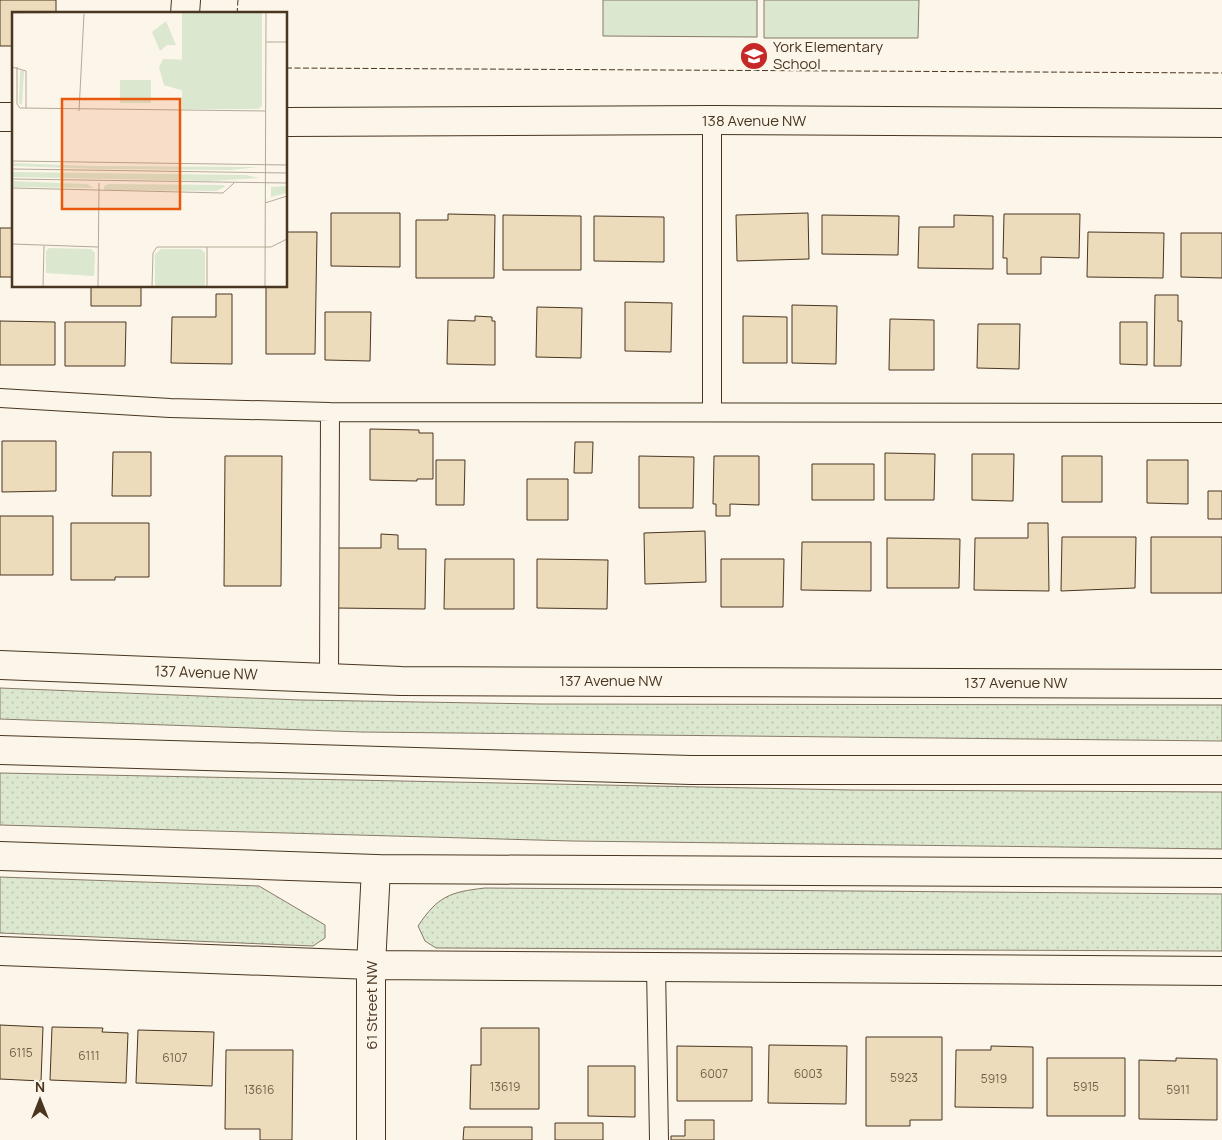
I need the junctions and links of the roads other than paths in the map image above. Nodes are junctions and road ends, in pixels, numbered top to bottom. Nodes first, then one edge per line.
1 (712, 120) junction
2 (288, 122) edge
3 (1222, 122) edge
4 (0, 398) edge
5 (330, 412) junction
6 (712, 412) junction
7 (1222, 414) edge
8 (0, 664) edge
9 (329, 678) junction
10 (1222, 684) edge
11 (0, 750) edge
12 (1222, 770) edge
13 (0, 856) edge
14 (376, 869) junction
15 (1222, 873) edge
16 (0, 951) edge
17 (372, 965) junction
18 (656, 967) junction
19 (1222, 971) edge
20 (372, 1140) edge
21 (659, 1140) edge

1 - 2 street, 138 Avenue NW
1 - 3 street, 138 Avenue NW
1 - 6 lane
4 - 5 lane
5 - 6 lane
5 - 9 lane
6 - 7 lane
8 - 9 street, 137 Avenue NW
9 - 10 street, 137 Avenue NW
11 - 12 street
13 - 14 street
14 - 15 street
14 - 17 street, 61 Street NW
16 - 17 street
17 - 18 street
17 - 20 street, 61 Street NW
18 - 19 street
18 - 21 lane

